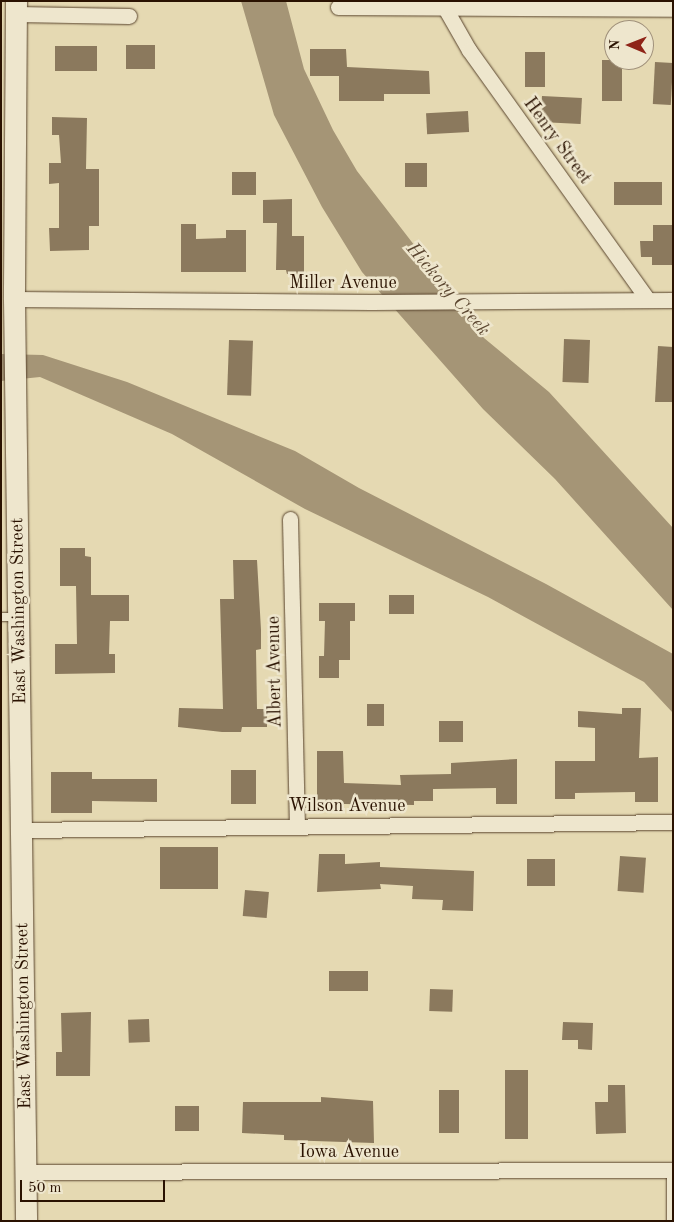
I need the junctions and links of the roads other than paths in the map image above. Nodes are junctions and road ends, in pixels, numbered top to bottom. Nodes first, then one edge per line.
1 (443, 5) edge
2 (338, 7) dead end
3 (16, 8) edge
4 (673, 9) edge
5 (129, 16) dead end
6 (14, 299) junction
7 (648, 300) junction
8 (673, 300) edge
9 (290, 519) dead end
10 (10, 617) edge
11 (673, 822) edge
12 (297, 824) junction
13 (22, 830) junction
14 (672, 1170) edge
15 (26, 1172) junction
16 (26, 1221) edge
17 (671, 1221) edge

1 - 2 street
1 - 4 street
1 - 7 street, Henry Street
3 - 5 street
3 - 6 street, East Washington Street
6 - 7 street, Miller Avenue
6 - 10 street, East Washington Street
7 - 8 street, Miller Avenue
9 - 12 street, Albert Avenue
10 - 13 street, East Washington Street
11 - 12 street, Wilson Avenue
12 - 13 street, Wilson Avenue
13 - 15 street, East Washington Street
14 - 15 street, Iowa Avenue
14 - 17 lane
15 - 16 street, East Washington Street

